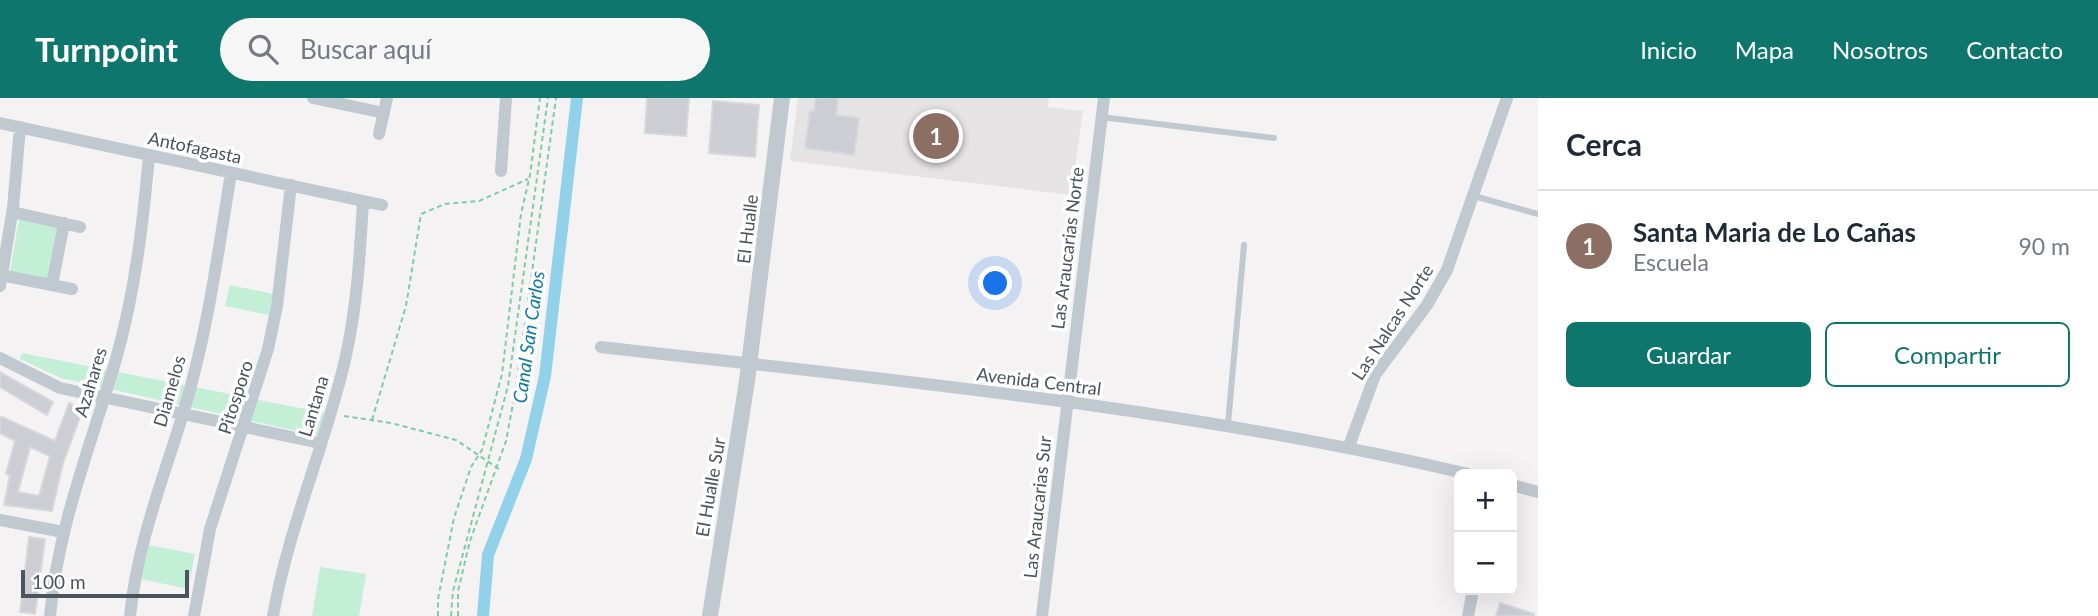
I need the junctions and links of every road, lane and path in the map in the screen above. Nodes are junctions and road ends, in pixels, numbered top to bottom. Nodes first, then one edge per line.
1 (313, 98) edge
2 (387, 98) edge
3 (506, 98) edge
4 (540, 98) edge
5 (548, 98) edge
6 (555, 98) edge
7 (782, 98) edge
8 (1104, 98) edge
9 (1507, 98) edge
10 (384, 113) junction
11 (1101, 117) junction
12 (0, 123) edge
13 (20, 127) junction
14 (380, 134) dead end
15 (1274, 138) dead end
16 (149, 155) junction
17 (501, 171) dead end
18 (231, 173) junction
19 (529, 179) junction
20 (291, 185) junction
21 (1474, 196) junction
22 (363, 201) junction
23 (382, 205) dead end
24 (8, 209) edge
25 (1538, 214) edge
26 (64, 223) junction
27 (80, 227) dead end
28 (1244, 245) dead end
29 (1, 279) edge
30 (52, 285) junction
31 (72, 289) dead end
32 (601, 347) dead end
33 (0, 358) edge
34 (750, 364) junction
35 (104, 398) junction
36 (1066, 402) junction
37 (183, 414) junction
38 (330, 414) junction
39 (372, 420) junction
40 (1228, 424) junction
41 (244, 427) junction
42 (320, 443) junction
43 (1349, 446) junction
44 (478, 455) junction
45 (488, 461) junction
46 (497, 468) junction
47 (1454, 471) edge
48 (1517, 486) edge
49 (1538, 492) edge
50 (0, 520) edge
51 (63, 532) junction
52 (1473, 595) edge
53 (50, 616) edge
54 (130, 616) edge
55 (194, 616) edge
56 (273, 616) edge
57 (438, 616) edge
58 (451, 616) edge
59 (458, 616) edge
60 (710, 616) edge
61 (1042, 616) edge
62 (1468, 616) edge

1 - 10 street
2 - 10 street
3 - 17 street
4 - 19 path
5 - 45 path
6 - 46 path
7 - 34 street, El Hualle
8 - 11 street, Las Araucarias Norte
9 - 21 street, Las Nalcas Norte
10 - 14 street
11 - 15 lane
11 - 36 street, Las Araucarias Norte
12 - 13 street, Antofagasta
13 - 16 street, Antofagasta
13 - 24 street
16 - 18 street, Antofagasta
16 - 35 street, Azahares
18 - 20 street, Antofagasta
18 - 37 street, Diamelos
19 - 39 path
19 - 44 path
20 - 22 street, Antofagasta
20 - 41 street, Pitosporo
21 - 25 lane
21 - 43 street, Las Nalcas Norte
22 - 23 street, Antofagasta
22 - 38 street, Lantana
24 - 26 street
24 - 29 street
26 - 27 street
26 - 30 street
28 - 40 lane
29 - 30 street
30 - 31 street
32 - 34 street, Avenida Central
33 - 35 street
34 - 36 street, Avenida Central
34 - 60 street, El Hualle Sur
35 - 37 street
35 - 51 street, Azahares
36 - 40 street, Avenida Central
36 - 61 street, Las Araucarias Sur
37 - 41 street
37 - 54 street, Diamelos
38 - 39 path
38 - 42 street, Lantana
39 - 44 path
40 - 43 street, Avenida Central
41 - 42 street
41 - 55 street, Pitosporo
42 - 56 street, Lantana
43 - 47 street, Avenida Central
44 - 45 path
44 - 57 path
45 - 46 path
45 - 58 path
46 - 59 path
48 - 49 street
50 - 51 street
51 - 53 street, Azahares
52 - 62 street

